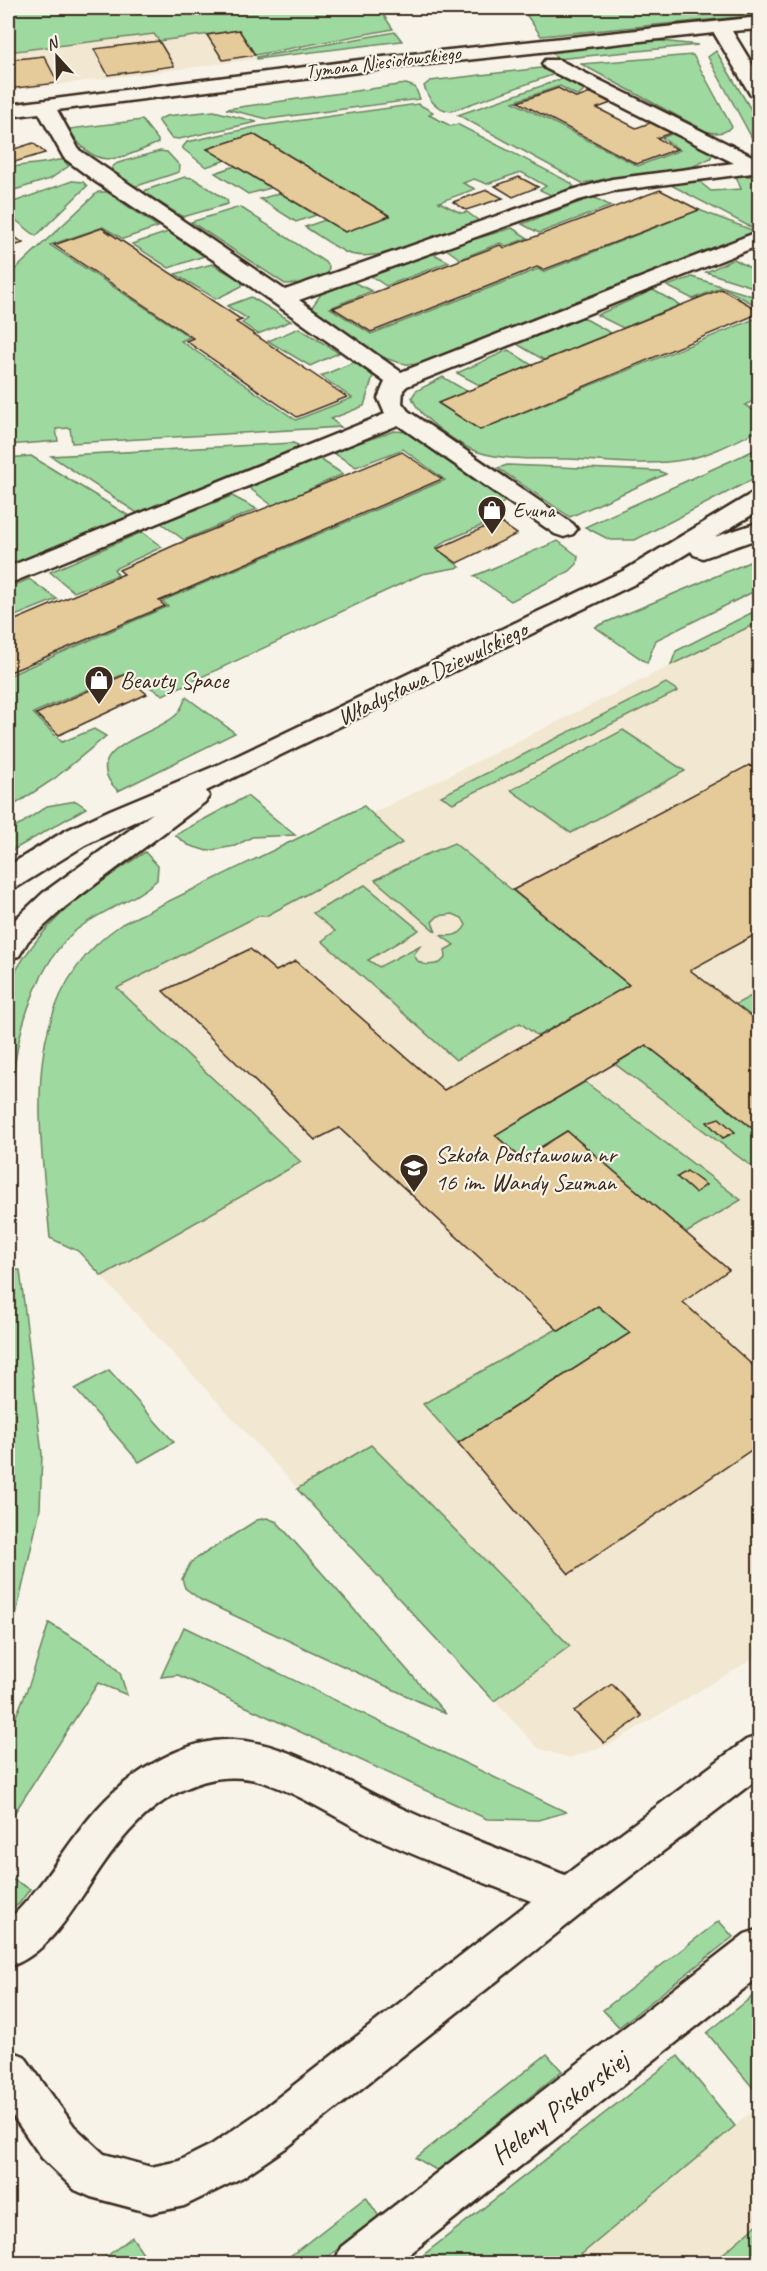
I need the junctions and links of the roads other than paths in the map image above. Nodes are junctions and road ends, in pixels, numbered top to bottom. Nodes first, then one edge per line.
1 (759, 23) edge
2 (719, 26) junction
3 (552, 64) dead end
4 (759, 94) edge
5 (45, 106) junction
6 (8, 111) edge
7 (758, 166) edge
8 (759, 237) edge
9 (282, 299) junction
10 (399, 381) junction
11 (400, 416) junction
12 (759, 499) edge
13 (564, 529) dead end
14 (759, 529) edge
15 (634, 575) junction
16 (8, 576) edge
17 (230, 770) junction
18 (8, 879) edge
19 (8, 949) edge
20 (759, 1753) edge
21 (570, 1897) junction
22 (8, 1947) edge
23 (759, 1949) edge
24 (8, 2072) edge
25 (358, 2264) edge

1 - 2 street, Tymona Niesiołowskiego
2 - 4 street
2 - 5 street, Tymona Niesiołowskiego
3 - 7 street
5 - 6 street, Tymona Niesiołowskiego
5 - 9 street
7 - 9 street
8 - 10 street
9 - 10 street
10 - 11 street
11 - 13 street
11 - 16 street
12 - 15 street, Władysława Dziewulskiego
14 - 15 street, Władysława Dziewulskiego
15 - 17 street, Władysława Dziewulskiego
17 - 18 street, Władysława Dziewulskiego
17 - 19 street, Władysława Dziewulskiego
20 - 21 street
21 - 22 street
21 - 24 street
23 - 25 street, Heleny Piskorskiej

